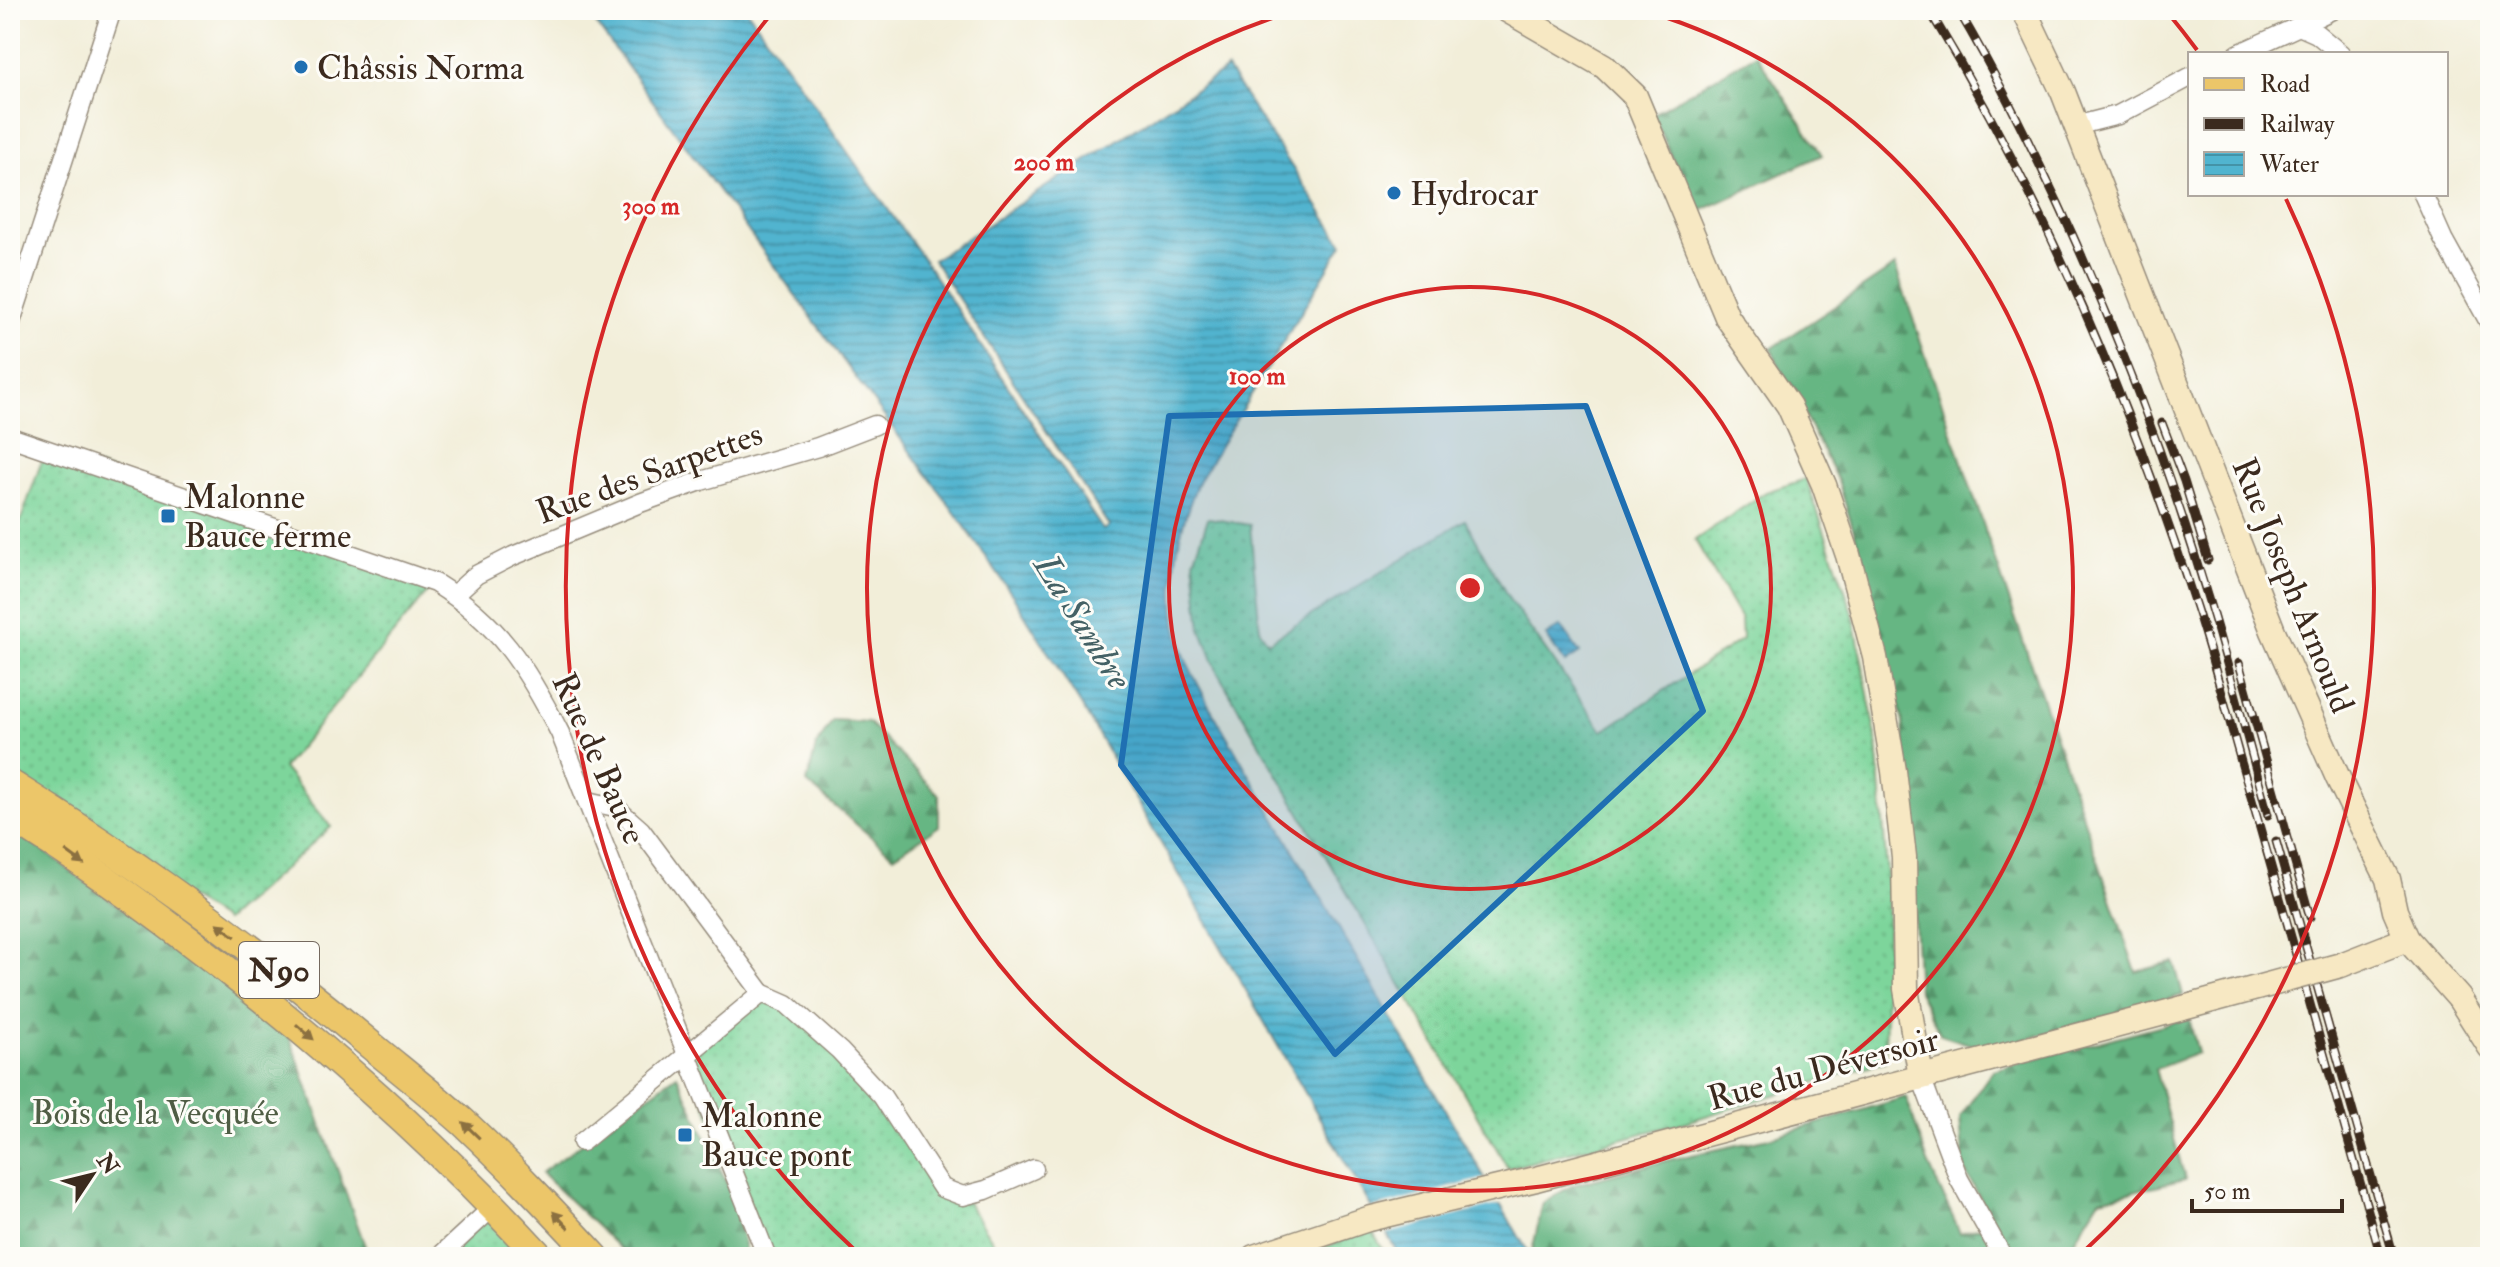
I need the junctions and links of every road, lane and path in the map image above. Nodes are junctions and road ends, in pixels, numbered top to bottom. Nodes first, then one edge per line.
1 (112, 10) edge
2 (1507, 10) edge
3 (2024, 10) edge
4 (2332, 10) edge
5 (2299, 26) junction
6 (2242, 52) edge
7 (2339, 52) edge
8 (2188, 78) edge
9 (2075, 126) junction
10 (2424, 196) edge
11 (2490, 324) edge
12 (10, 325) edge
13 (875, 425) dead end
14 (10, 437) edge
15 (454, 595) junction
16 (10, 784) edge
17 (588, 801) junction
18 (10, 816) edge
19 (2407, 939) junction
20 (762, 993) junction
21 (2490, 1047) edge
22 (686, 1057) junction
23 (1921, 1077) junction
24 (582, 1142) dead end
25 (1034, 1169) dead end
26 (527, 1184) junction
27 (494, 1206) junction
28 (755, 1229) junction
29 (439, 1257) edge
30 (540, 1257) edge
31 (595, 1257) edge
32 (759, 1257) edge
33 (767, 1257) edge
34 (1254, 1257) edge
35 (2003, 1257) edge

1 - 12 street
2 - 23 street
3 - 9 street, Rue Joseph Arnould
4 - 5 street
5 - 6 street
5 - 7 street
8 - 9 street
9 - 19 street, Rue Joseph Arnould
10 - 11 street
13 - 15 street, Rue des Sarpettes
14 - 15 street, Rue de Bauce
15 - 17 street, Rue de Bauce
26 -> 16 main road, N90
17 - 20 street
17 - 22 street, Rue de Bauce
18 -> 27 main road, N90
19 - 21 street, Rue Joseph Arnould
19 - 23 street, Rue du Déversoir, bridge
20 - 22 street
20 - 25 street
22 - 24 street
22 - 28 street, Rue de Bauce
23 - 34 street, Rue du Déversoir
23 - 35 street
26 - 27 main road
31 -> 26 main road, N90
27 - 29 street
27 - 30 main road, N90
28 - 32 street, Rue de Bauce
28 - 33 street, Rue de Bauce

